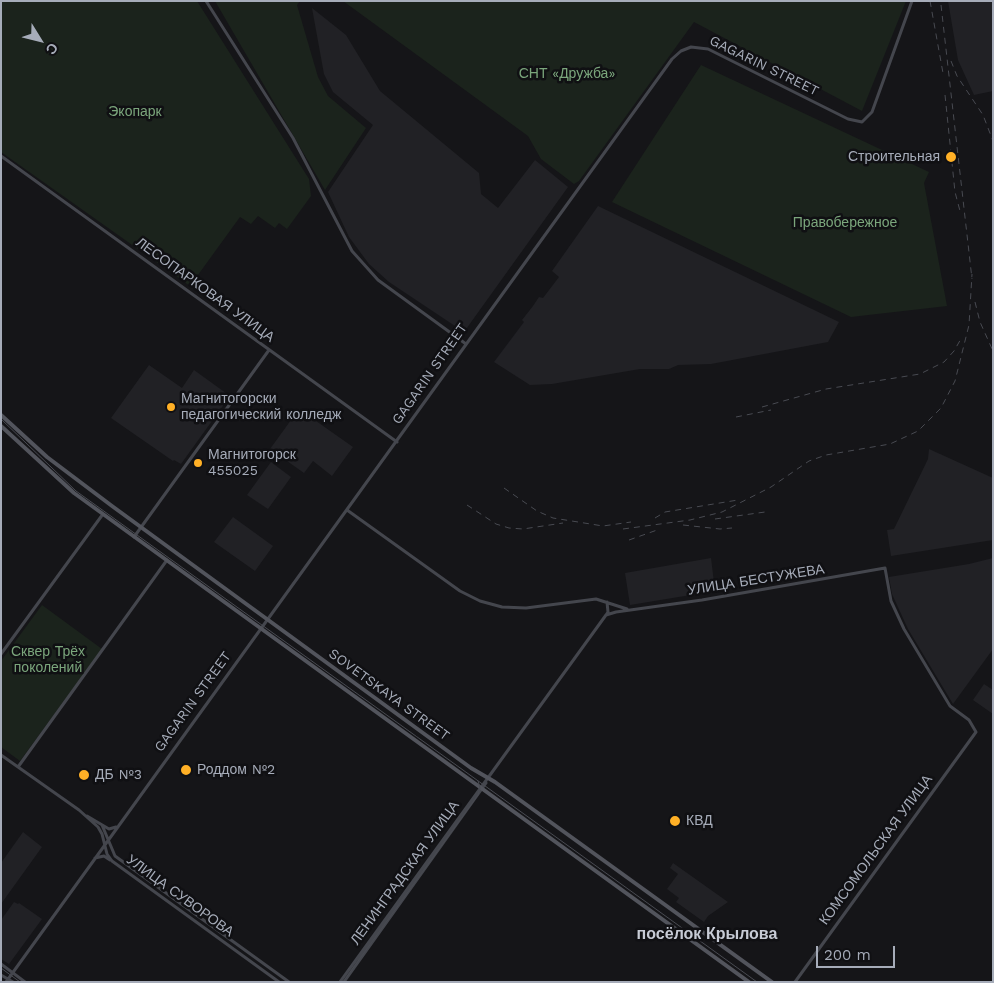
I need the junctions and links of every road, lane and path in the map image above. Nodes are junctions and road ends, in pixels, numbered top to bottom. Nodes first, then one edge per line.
1 (206, 1) edge
2 (912, 1) edge
3 (1, 156) edge
4 (466, 344) junction
5 (269, 350) junction
6 (1, 415) edge
7 (1, 426) edge
8 (396, 442) junction
9 (347, 510) junction
10 (103, 514) junction
11 (141, 526) junction
12 (134, 537) junction
13 (167, 560) junction
14 (607, 602) junction
15 (630, 609) junction
16 (606, 615) junction
17 (267, 619) junction
18 (260, 628) junction
19 (1, 654) edge
20 (976, 732) joint
21 (1, 754) edge
22 (18, 767) junction
23 (489, 778) junction
24 (481, 789) junction
25 (86, 815) junction
26 (102, 825) junction
27 (118, 827) junction
28 (108, 840) junction
29 (105, 844) junction
30 (95, 858) junction
31 (112, 861) junction
32 (206, 922) junction
33 (203, 927) junction
34 (1, 964) edge
35 (12, 972) junction
36 (1, 974) edge
37 (7, 980) edge
38 (13, 982) edge
39 (25, 982) edge
40 (279, 982) edge
41 (289, 982) edge
42 (340, 982) edge
43 (344, 982) edge
44 (749, 982) edge
45 (772, 982) edge
46 (795, 982) edge

1 - 4 main road
2 - 4 main road, GAGARIN STREET
3 - 5 main road, ЛЕСОПАРКОВАЯ УЛИЦА
4 - 8 main road, GAGARIN STREET
5 - 8 main road, ЛЕСОПАРКОВАЯ УЛИЦА
5 - 11 main road
6 - 11 main road, SOVETSKAYA STREET
7 - 10 main road, SOVETSKAYA STREET
8 - 9 main road, GAGARIN STREET
9 - 14 main road
9 - 17 main road, GAGARIN STREET
10 - 12 main road, SOVETSKAYA STREET
10 - 19 main road
11 - 12 main road
11 - 17 main road, SOVETSKAYA STREET
12 - 13 main road, SOVETSKAYA STREET
13 - 18 main road, SOVETSKAYA STREET
13 - 22 main road
14 - 15 main road
14 - 16 main road
15 - 16 main road
15 - 20 main road, УЛИЦА БЕСТУЖЕВА
16 - 23 main road, ЛЕНИНГРАДСКАЯ УЛИЦА
17 - 18 main road, GAGARIN STREET
17 - 23 main road, SOVETSKAYA STREET
18 - 24 main road, SOVETSKAYA STREET
18 - 27 main road, GAGARIN STREET
20 - 46 main road, КОМСОМОЛЬСКАЯ УЛИЦА
21 - 22 main road, УЛИЦА СУВОРОВА
22 - 25 main road, УЛИЦА СУВОРОВА
23 - 24 main road, ЛЕНИНГРАДСКАЯ УЛИЦА
23 - 45 main road, SOVETSKAYA STREET
24 - 42 main road, ЛЕНИНГРАДСКАЯ УЛИЦА
24 - 43 main road, ЛЕНИНГРАДСКАЯ УЛИЦА
24 - 44 main road, SOVETSKAYA STREET
25 - 26 main road, УЛИЦА СУВОРОВА
25 - 29 main road, УЛИЦА СУВОРОВА
26 - 27 main road, УЛИЦА СУВОРОВА
26 - 28 main road, УЛИЦА СУВОРОВА
27 - 28 main road, GAGARIN STREET
28 - 29 main road, GAGARIN STREET
28 - 32 main road, УЛИЦА СУВОРОВА
29 - 30 main road, GAGARIN STREET
29 - 31 main road, УЛИЦА СУВОРОВА
30 - 31 main road
30 - 35 main road, GAGARIN STREET
31 - 33 main road, УЛИЦА СУВОРОВА
32 - 33 main road
32 - 41 main road, УЛИЦА СУВОРОВА
33 - 40 main road, УЛИЦА СУВОРОВА
34 - 35 main road
35 - 37 main road, GAGARIN STREET
35 - 39 main road
36 - 37 main road
37 - 38 main road

